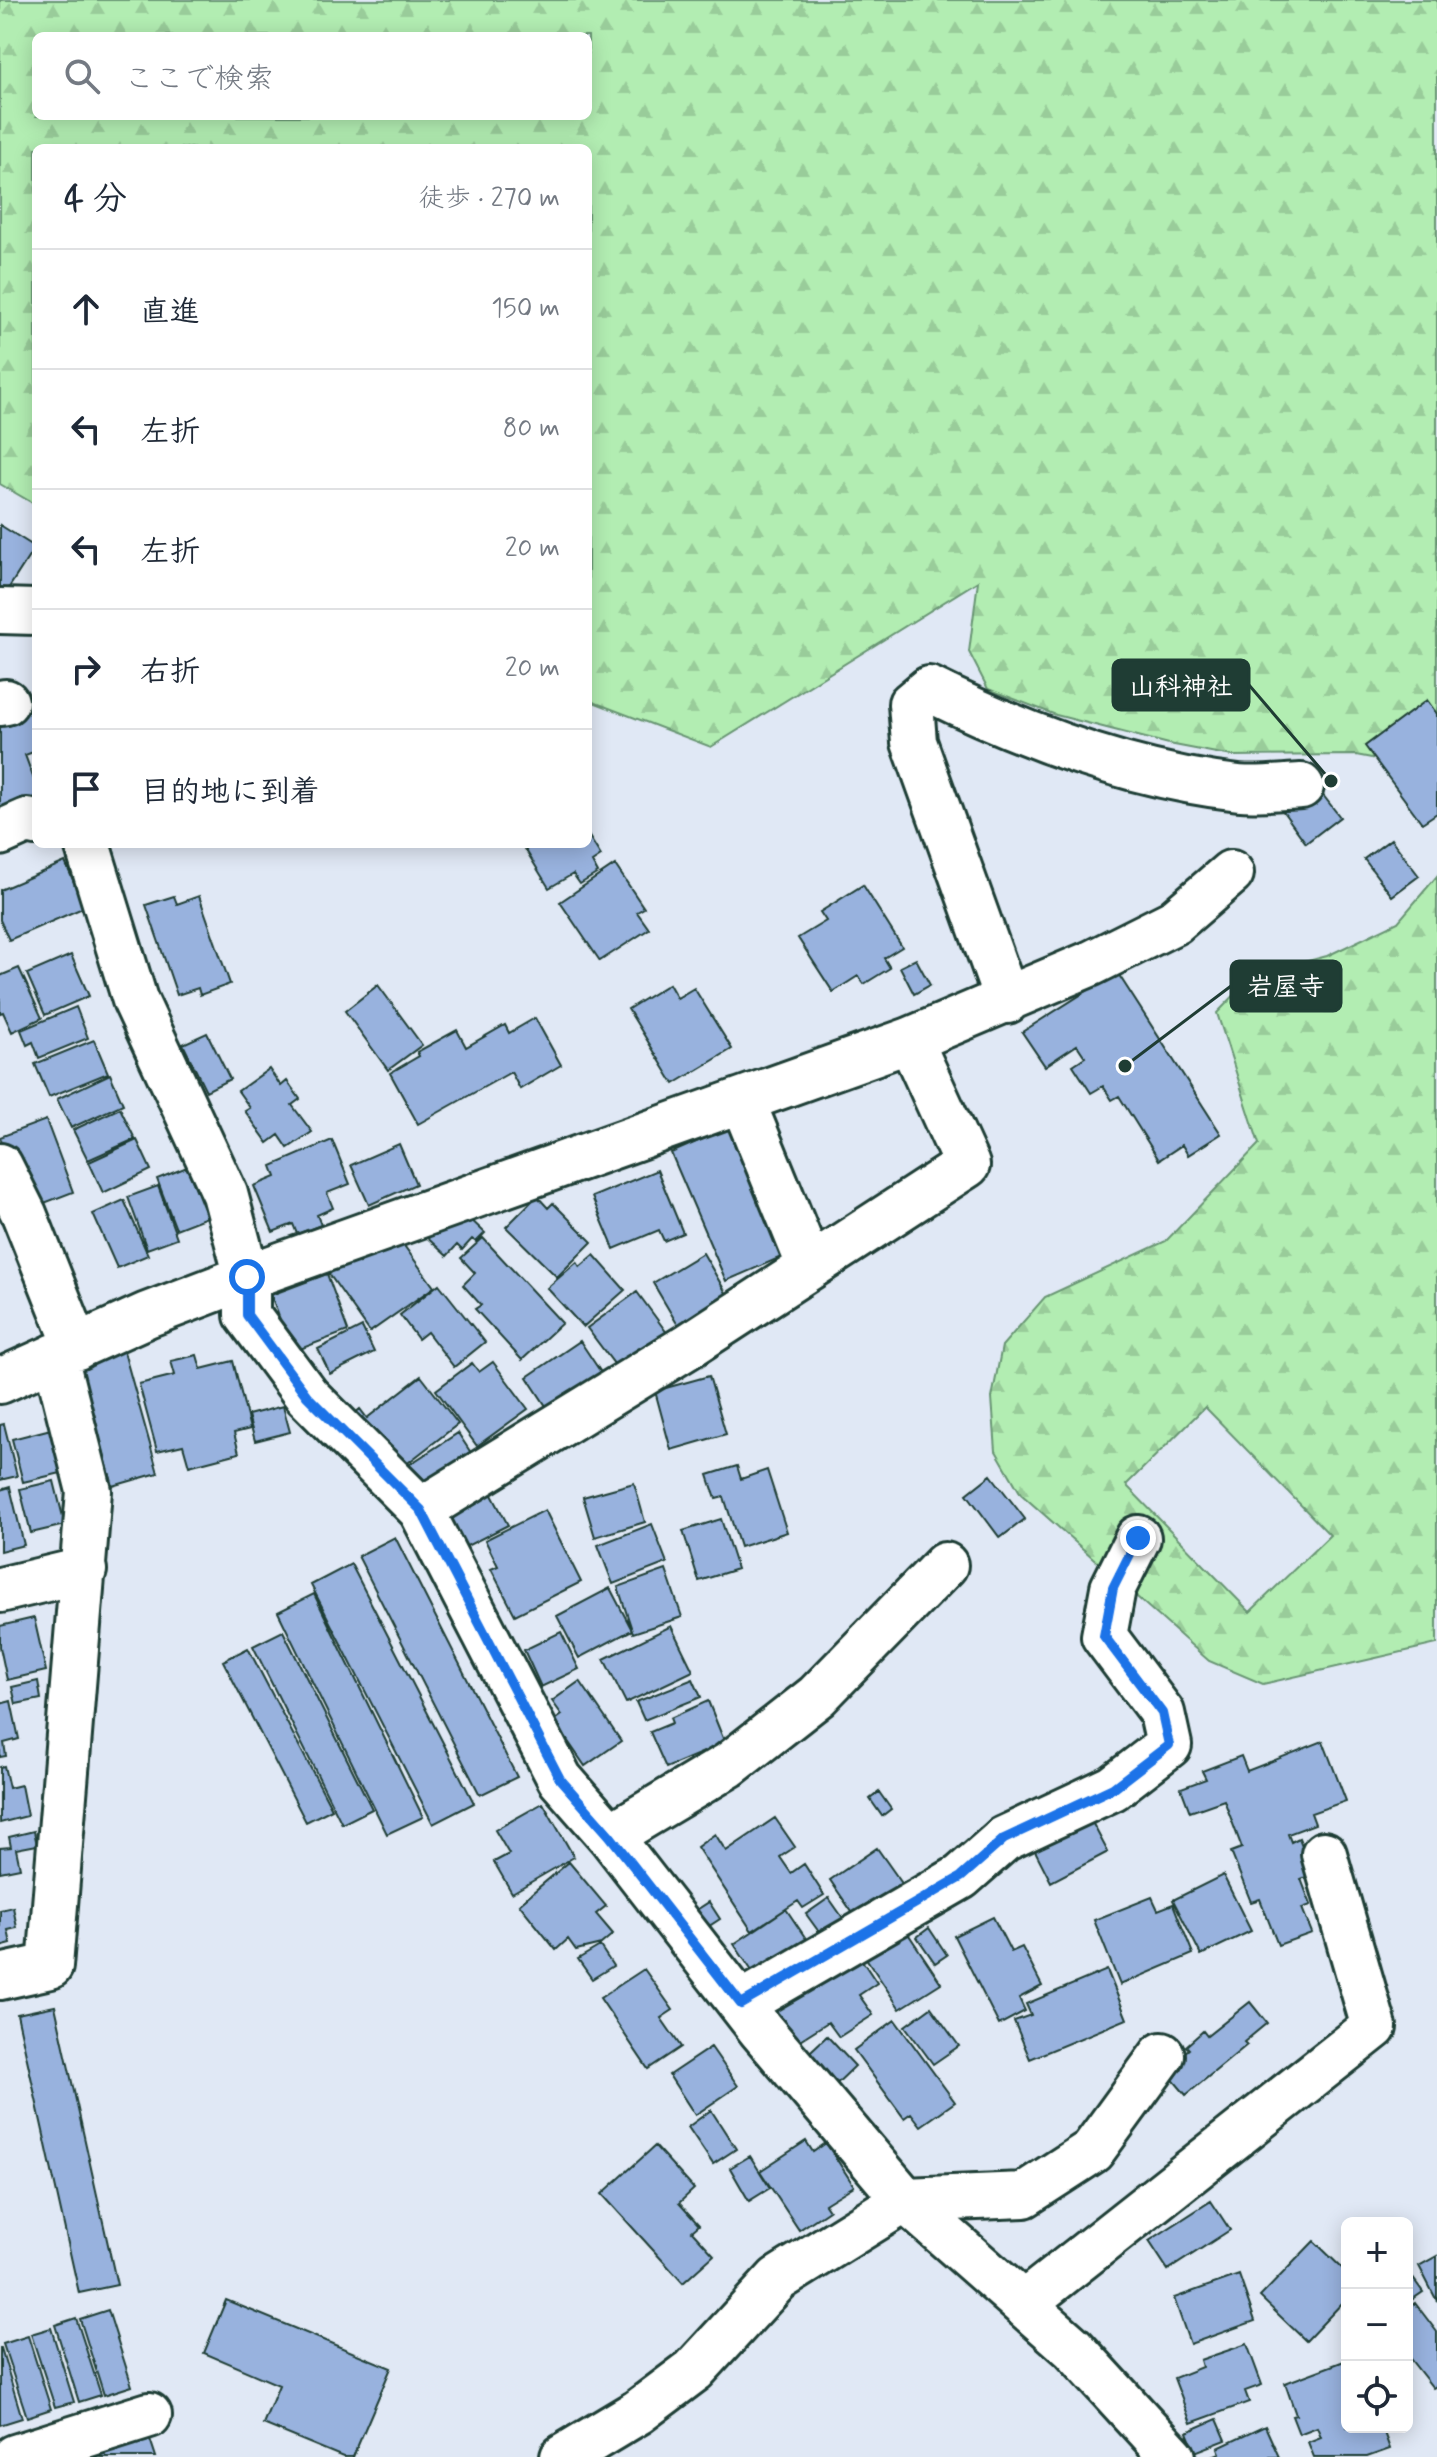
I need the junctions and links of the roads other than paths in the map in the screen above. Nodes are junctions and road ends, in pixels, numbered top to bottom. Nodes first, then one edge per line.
1 (0, 611) edge
2 (32, 612) edge
3 (1301, 786) dead end
4 (32, 822) edge
5 (0, 833) edge
6 (88, 848) edge
7 (1231, 873) dead end
8 (1007, 1001) junction
9 (910, 1040) junction
10 (742, 1100) junction
11 (0, 1166) edge
12 (810, 1267) junction
13 (247, 1277) junction
14 (66, 1352) junction
15 (0, 1381) edge
16 (421, 1510) junction
17 (1138, 1538) dead end
18 (945, 1565) dead end
19 (84, 1570) junction
20 (0, 1590) edge
21 (610, 1836) junction
22 (1324, 1854) dead end
23 (0, 1977) edge
24 (741, 2004) junction
25 (1162, 2055) dead end
26 (905, 2200) junction
27 (1023, 2304) junction
28 (149, 2415) dead end
29 (15, 2457) edge
30 (563, 2457) edge
31 (1173, 2457) edge

1 - 2 street
3 - 8 street
4 - 5 street
6 - 13 street
7 - 8 street
8 - 9 street
9 - 10 street
9 - 12 street
10 - 12 street
10 - 13 street
11 - 14 street
12 - 16 street
13 - 14 street
13 - 16 street
14 - 15 street
14 - 19 street
16 - 21 street
17 - 24 street
18 - 21 street
19 - 20 street
19 - 23 street
21 - 24 street
22 - 27 street
24 - 26 street
25 - 26 street
26 - 27 street
26 - 30 street
27 - 31 street
28 - 29 street

